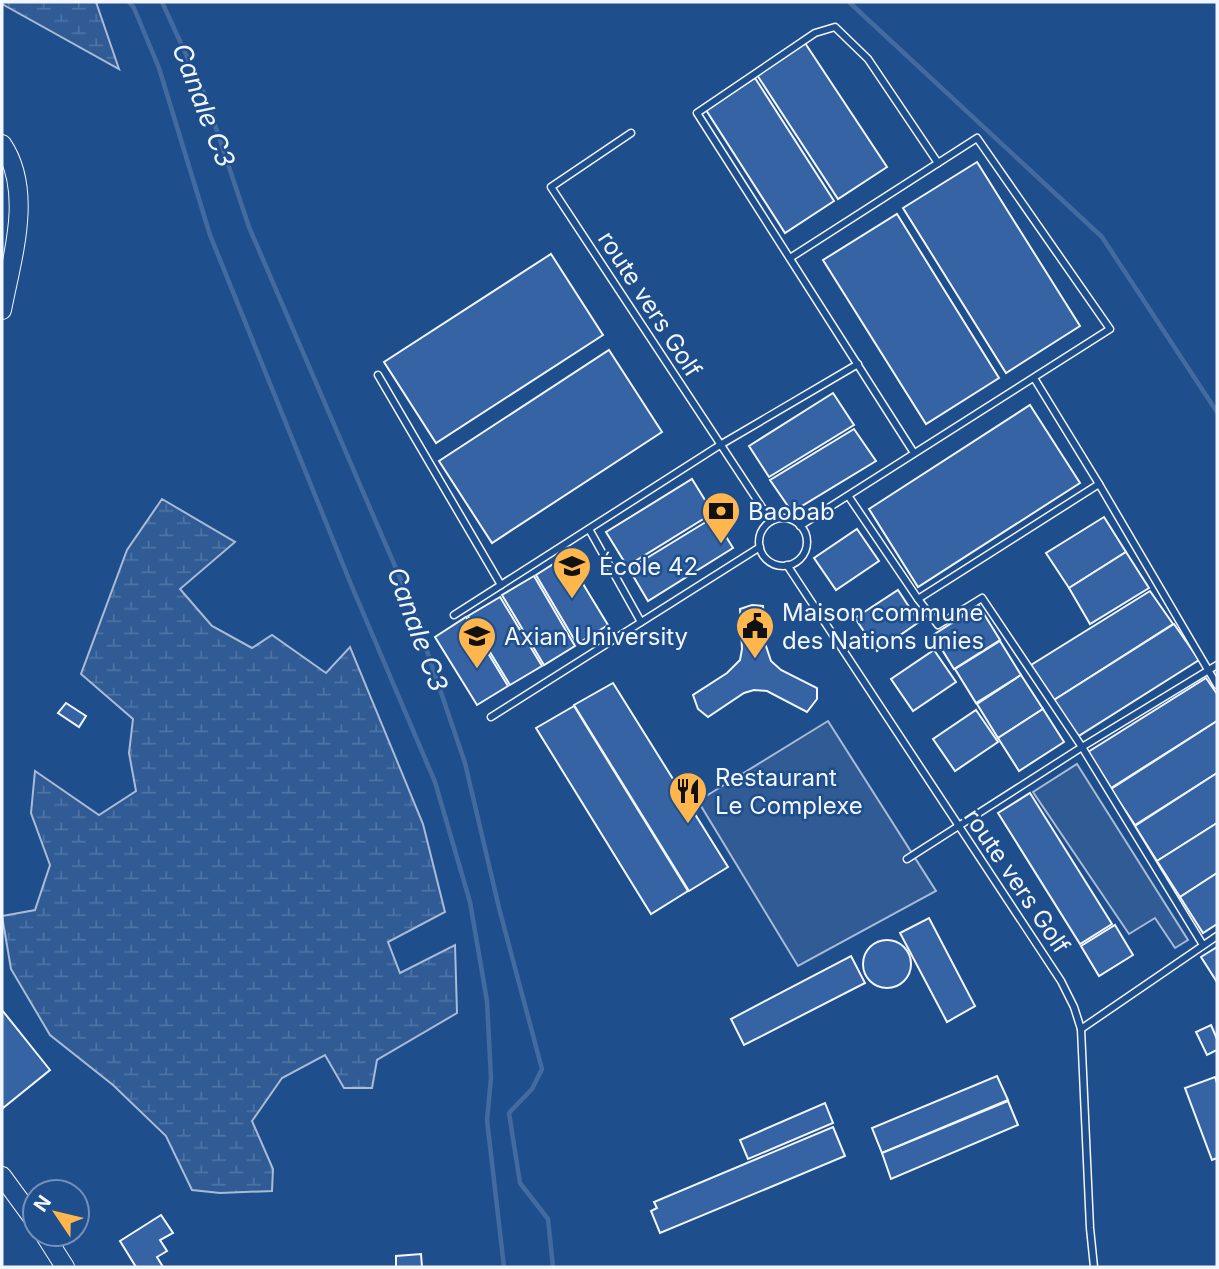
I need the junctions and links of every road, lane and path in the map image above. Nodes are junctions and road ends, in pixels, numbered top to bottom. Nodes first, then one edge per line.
1 (631, 133) dead end
2 (2, 144) edge
3 (938, 163) junction
4 (790, 258) junction
5 (2, 310) edge
6 (858, 364) junction
7 (378, 375) dead end
8 (1034, 378) junction
9 (720, 445) junction
10 (914, 453) junction
11 (1099, 484) junction
12 (849, 497) junction
13 (771, 521) junction
14 (800, 526) junction
15 (589, 529) junction
16 (760, 547) junction
17 (787, 565) junction
18 (501, 585) junction
19 (918, 599) junction
20 (454, 615) dead end
21 (641, 622) junction
22 (1217, 665) edge
23 (1208, 671) junction
24 (1217, 685) edge
25 (491, 717) dead end
26 (1082, 747) junction
27 (959, 828) junction
28 (907, 859) dead end
29 (1217, 936) edge
30 (1203, 945) junction
31 (1081, 1029) junction
32 (2, 1177) edge
33 (21, 1202) edge
34 (53, 1248) edge
35 (1093, 1265) edge
36 (65, 1267) edge

1 - 9 lane, route vers Golf
2 - 5 main road
3 - 4 lane
3 - 4 lane
3 - 8 lane
4 - 6 lane
6 - 9 lane
6 - 10 lane
7 - 18 lane
8 - 10 lane
8 - 11 lane
9 - 13 lane, route vers Golf
9 - 15 lane
10 - 12 lane
11 - 19 lane
11 - 23 lane
12 - 14 lane
12 - 19 lane
13 - 14 lane
13 - 16 lane
14 - 17 lane
15 - 18 lane
15 - 21 lane
16 - 17 lane
16 - 21 lane
17 - 27 lane, route vers Golf
18 - 20 lane
19 - 26 lane
21 - 25 lane
22 - 23 lane
23 - 24 lane
23 - 26 lane
26 - 27 lane
26 - 30 lane
27 - 28 lane
27 - 31 lane, route vers Golf
29 - 30 lane
30 - 31 lane
31 - 35 lane, route vers Golf
32 - 33 main road
34 - 36 main road

